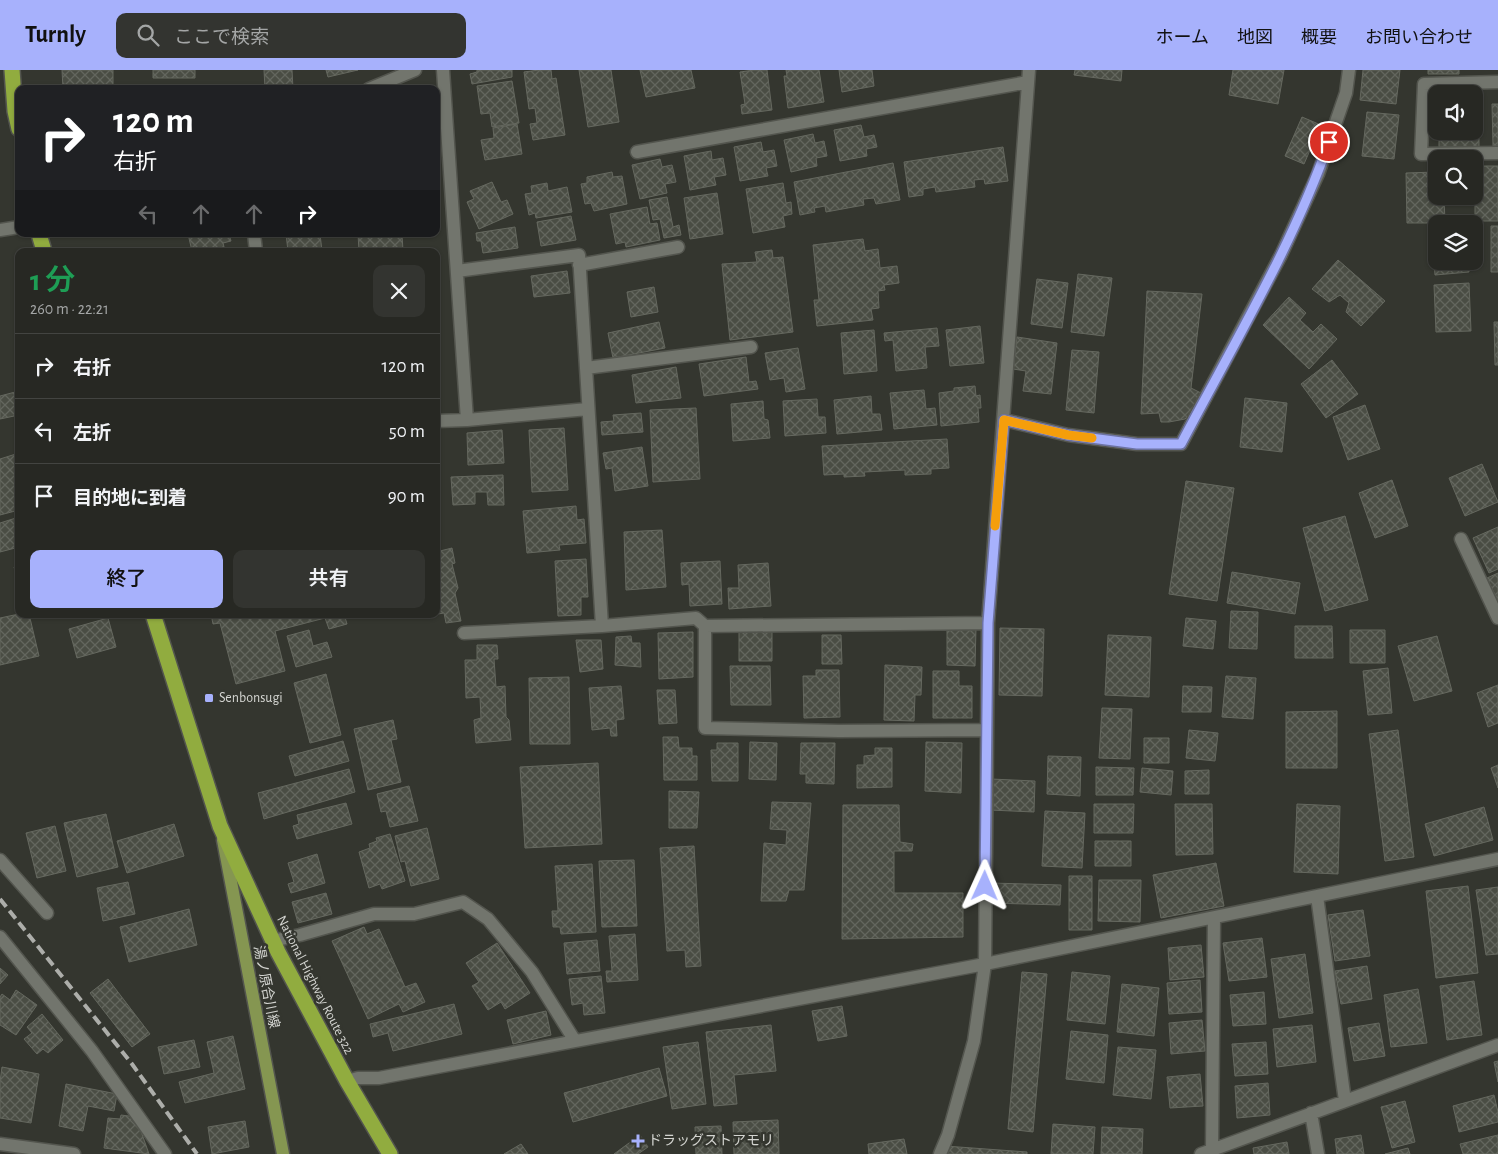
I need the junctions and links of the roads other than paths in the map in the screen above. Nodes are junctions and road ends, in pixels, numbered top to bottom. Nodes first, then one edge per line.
1 (12, 70) edge
2 (415, 70) edge
3 (443, 70) edge
4 (1349, 70) edge
5 (1029, 76) edge
6 (1498, 82) edge
7 (379, 85) edge
8 (15, 95) edge
9 (637, 152) dead end
10 (1498, 153) edge
11 (15, 228) edge
12 (0, 230) edge
13 (678, 247) dead end
14 (579, 265) junction
15 (457, 272) junction
16 (751, 347) dead end
17 (586, 368) junction
18 (588, 409) junction
19 (467, 420) junction
20 (1004, 420) junction
21 (440, 421) edge
22 (1461, 539) dead end
23 (154, 618) edge
24 (1498, 618) edge
25 (988, 623) junction
26 (602, 626) junction
27 (705, 626) junction
28 (464, 633) dead end
29 (987, 730) junction
30 (220, 826) junction
31 (1498, 859) edge
32 (0, 860) edge
33 (1317, 896) junction
34 (47, 912) dead end
35 (1214, 918) junction
36 (0, 937) edge
37 (272, 940) junction
38 (985, 964) junction
39 (575, 1041) junction
40 (1498, 1045) edge
41 (347, 1082) junction
42 (1345, 1101) junction
43 (1311, 1113) junction
44 (0, 1144) edge
45 (1206, 1152) edge
46 (74, 1154) edge
47 (165, 1154) edge
48 (283, 1154) edge
49 (390, 1154) edge
50 (940, 1154) edge
51 (1318, 1154) edge

1 - 8 highway
2 - 7 street
3 - 15 street
4 - 20 street
5 - 9 street
5 - 20 street
6 - 10 street
11 - 12 street
13 - 14 street
14 - 15 street
14 - 17 street
15 - 19 street
16 - 17 street
17 - 18 street
18 - 19 street
18 - 26 street
19 - 21 street
20 - 25 street
22 - 24 street
23 - 30 highway, National Highway Route 322
25 - 27 street
25 - 29 street
26 - 27 street
26 - 28 street
27 - 29 street
29 - 38 street
30 - 37 highway, National Highway Route 322
30 - 48 main road, 湯ノ原合川線
31 - 33 street
32 - 34 street
33 - 35 street
33 - 42 street
35 - 38 street
35 - 45 street
36 - 47 street
37 - 39 street
37 - 41 highway, National Highway Route 322
38 - 39 street
38 - 50 street
39 - 41 street
40 - 42 street
41 - 49 highway, National Highway Route 322
42 - 43 street
43 - 45 street
43 - 51 street
44 - 46 street

